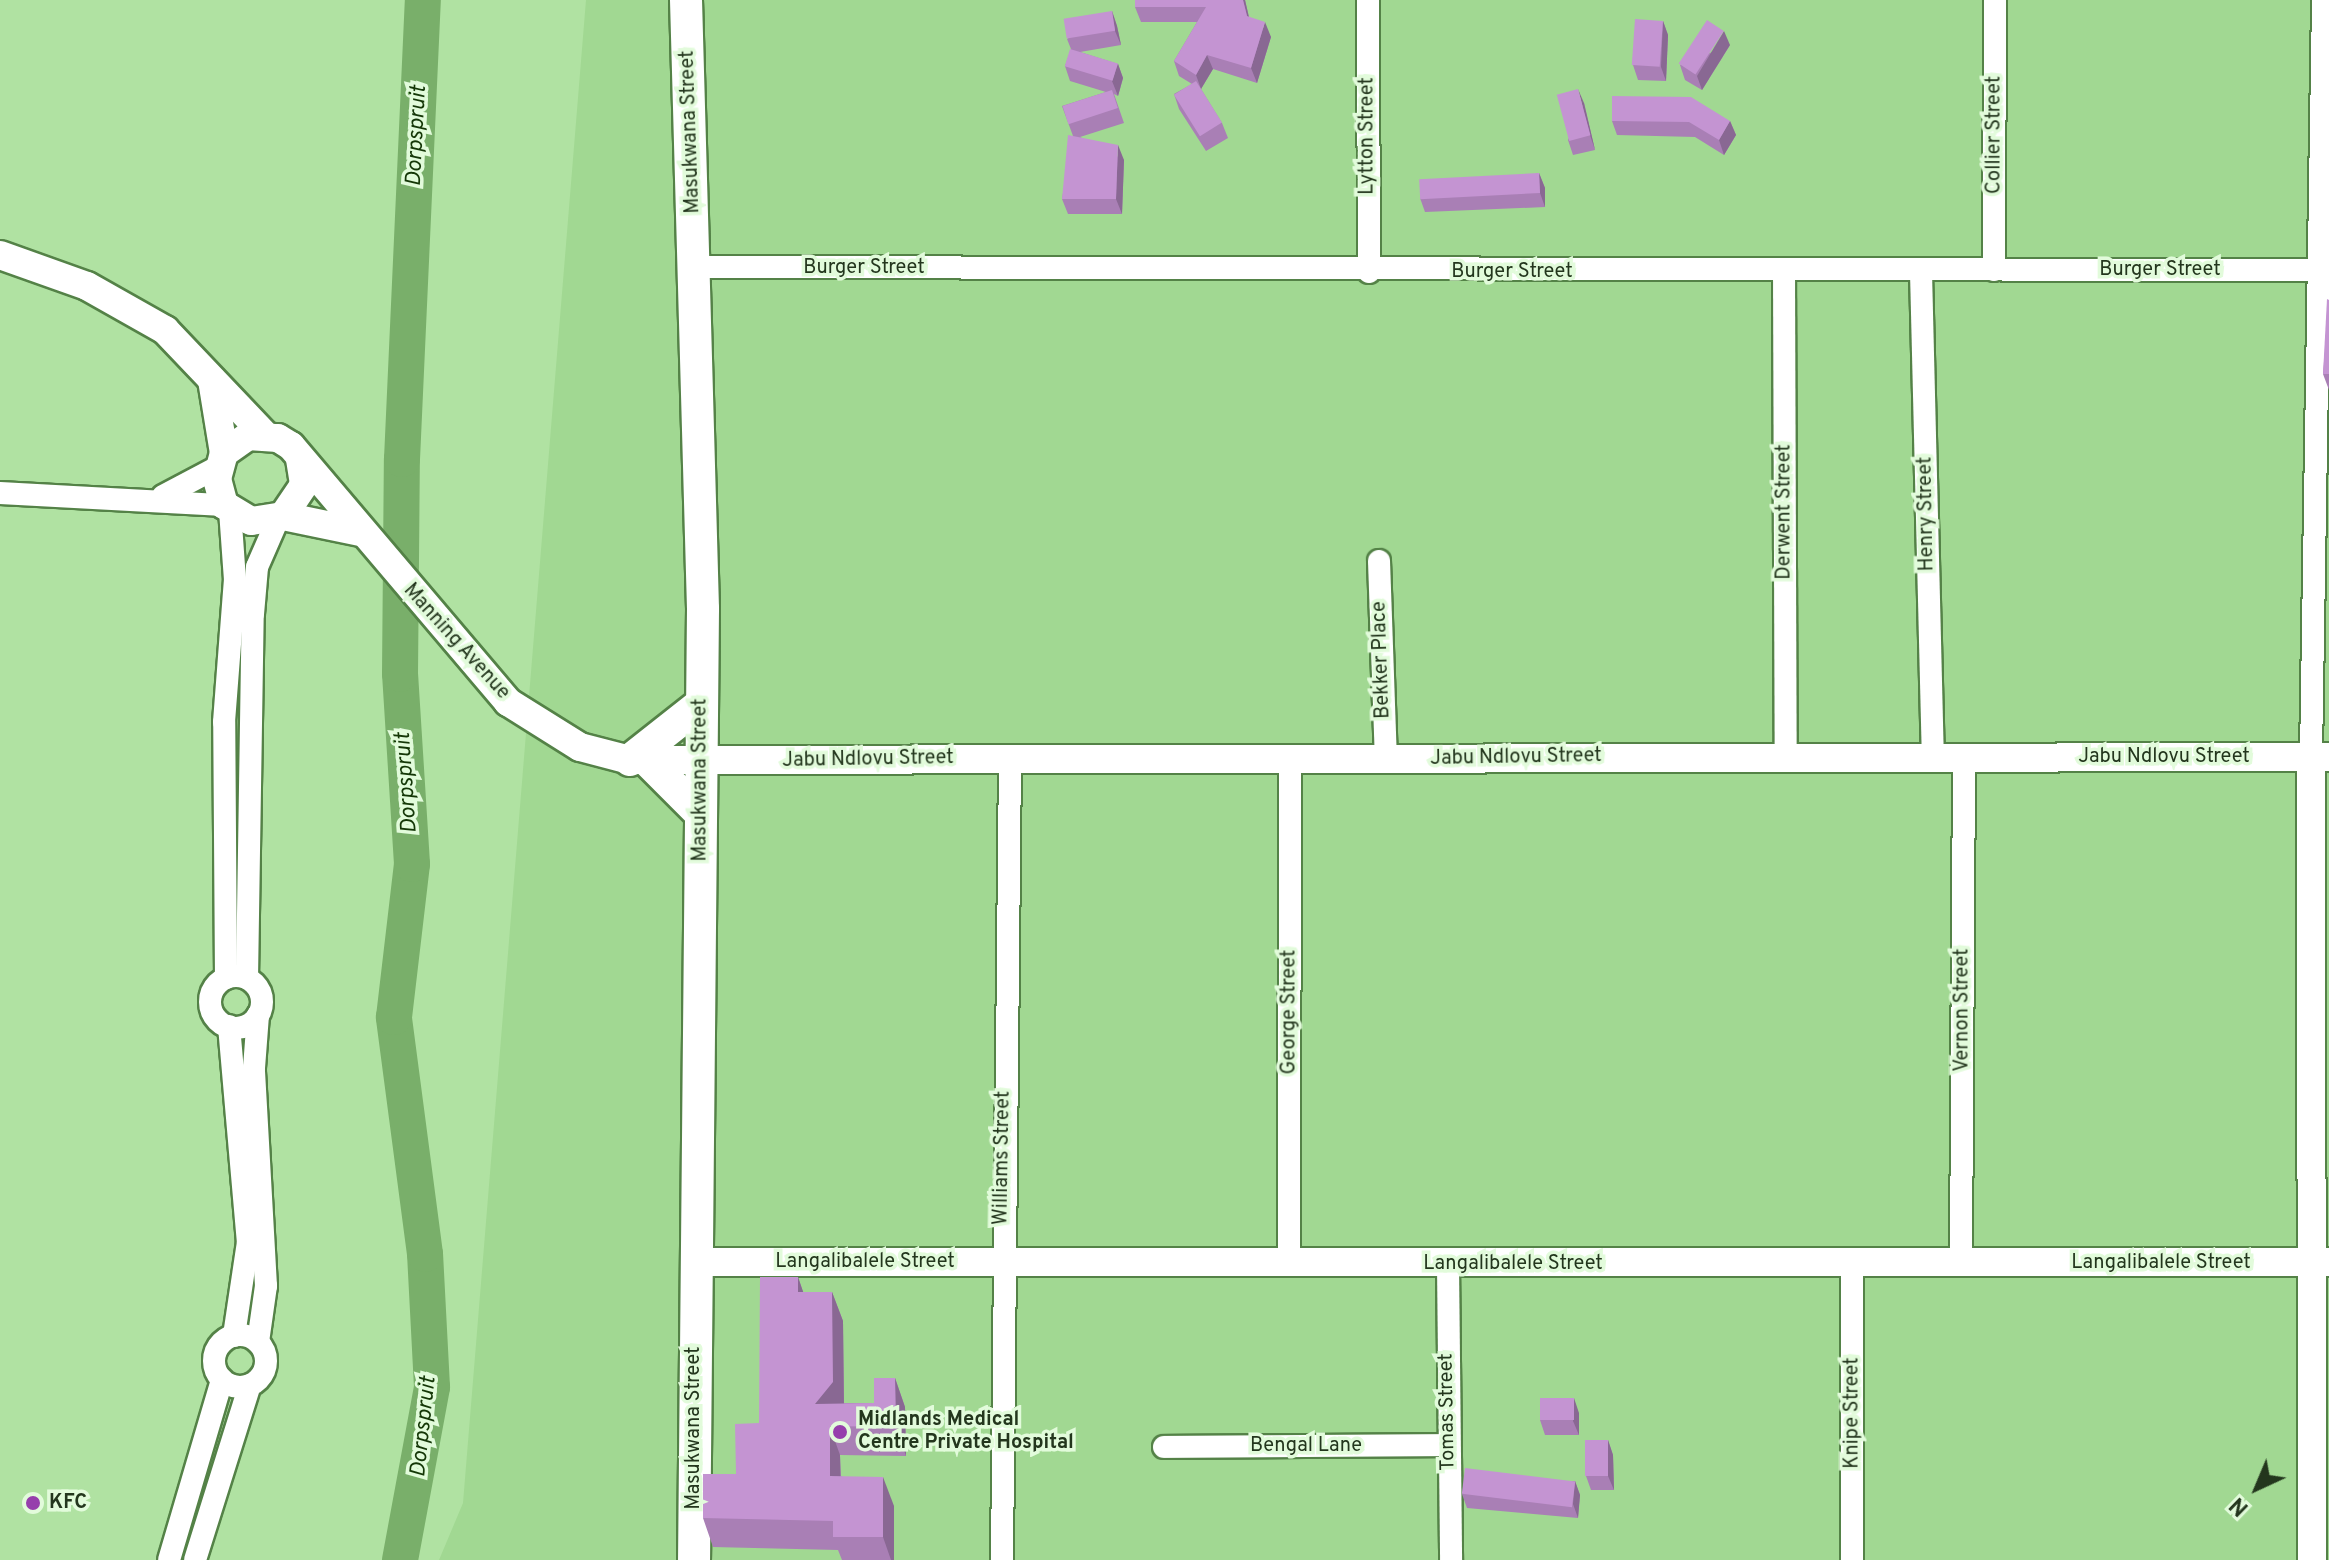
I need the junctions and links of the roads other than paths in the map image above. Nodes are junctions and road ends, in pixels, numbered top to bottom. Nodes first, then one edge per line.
1 (686, 0) edge
2 (1368, 0) edge
3 (1995, 0) edge
4 (2323, 0) edge
5 (0, 255) edge
6 (696, 267) junction
7 (1994, 270) junction
8 (2324, 270) edge
9 (1784, 271) junction
10 (1369, 272) junction
11 (1921, 272) junction
12 (212, 380) junction
13 (264, 434) junction
14 (300, 459) junction
15 (221, 460) junction
16 (0, 493) edge
17 (162, 496) junction
18 (227, 507) junction
19 (280, 518) junction
20 (365, 537) junction
21 (1379, 561) dead end
22 (701, 704) junction
23 (1786, 753) junction
24 (1933, 755) junction
25 (1964, 756) junction
26 (1010, 757) junction
27 (2320, 757) edge
28 (1386, 760) junction
29 (640, 761) junction
30 (1290, 762) junction
31 (703, 763) junction
32 (701, 814) junction
33 (236, 978) junction
34 (258, 1015) junction
35 (229, 1026) junction
36 (696, 1262) junction
37 (1001, 1262) junction
38 (1289, 1262) junction
39 (2320, 1262) edge
40 (1448, 1264) junction
41 (1961, 1264) junction
42 (1852, 1266) junction
43 (234, 1336) junction
44 (258, 1342) junction
45 (222, 1380) junction
46 (250, 1385) junction
47 (1448, 1445) junction
48 (1164, 1447) dead end
49 (169, 1560) edge
50 (195, 1560) edge
51 (694, 1560) edge
52 (1002, 1560) edge
53 (1451, 1560) edge
54 (1852, 1560) edge
55 (2312, 1560) edge

1 - 6 main road, Masukwana Street
2 - 10 street, Lytton Street
3 - 7 street, Collier Street
4 - 8 street
5 - 12 street
6 - 10 street, Burger Street
6 - 22 main road, Masukwana Street
7 - 8 street, Burger Street
7 - 11 street, Burger Street
8 - 27 street
9 - 10 street, Burger Street
9 - 11 street, Burger Street
9 - 23 street, Derwent Street
11 - 24 street, Henry Street
12 - 13 street
12 - 15 street
13 - 14 street
13 - 15 street
14 - 19 street
14 - 20 street, Manning Avenue
15 - 17 street
15 - 18 street
16 - 17 street
17 - 18 street
18 - 19 street
18 - 33 street
19 - 20 street
19 - 33 street
20 - 29 street, Manning Avenue
21 - 28 street, Bekker Place
22 - 29 main road
22 - 31 main road, Masukwana Street
23 - 24 street, Jabu Ndlovu Street
23 - 28 street, Jabu Ndlovu Street
24 - 25 street, Jabu Ndlovu Street
25 - 27 street, Jabu Ndlovu Street
25 - 41 street, Vernon Street
26 - 30 street, Jabu Ndlovu Street
26 - 31 street, Jabu Ndlovu Street
26 - 37 street, Williams Street
27 - 39 street
28 - 30 street, Jabu Ndlovu Street
29 - 31 street, Manning Avenue
29 - 32 main road
30 - 38 street, George Street
31 - 32 main road, Masukwana Street
32 - 36 main road, Masukwana Street
33 - 34 street
33 - 35 street
34 - 35 street
34 - 44 street
35 - 43 street
36 - 37 street, Langalibalele Street
36 - 51 main road, Masukwana Street
37 - 38 street, Langalibalele Street
37 - 52 street, Williams Street
38 - 40 street, Langalibalele Street
39 - 41 street, Langalibalele Street
39 - 55 street
40 - 42 street, Langalibalele Street
40 - 47 street, Tomas Street
41 - 42 street, Langalibalele Street
42 - 54 street, Knipe Street
43 - 44 street
43 - 45 street
44 - 46 street
45 - 46 street
45 - 49 street
46 - 50 street
47 - 48 street, Bengal Lane
47 - 53 street, Tomas Street

